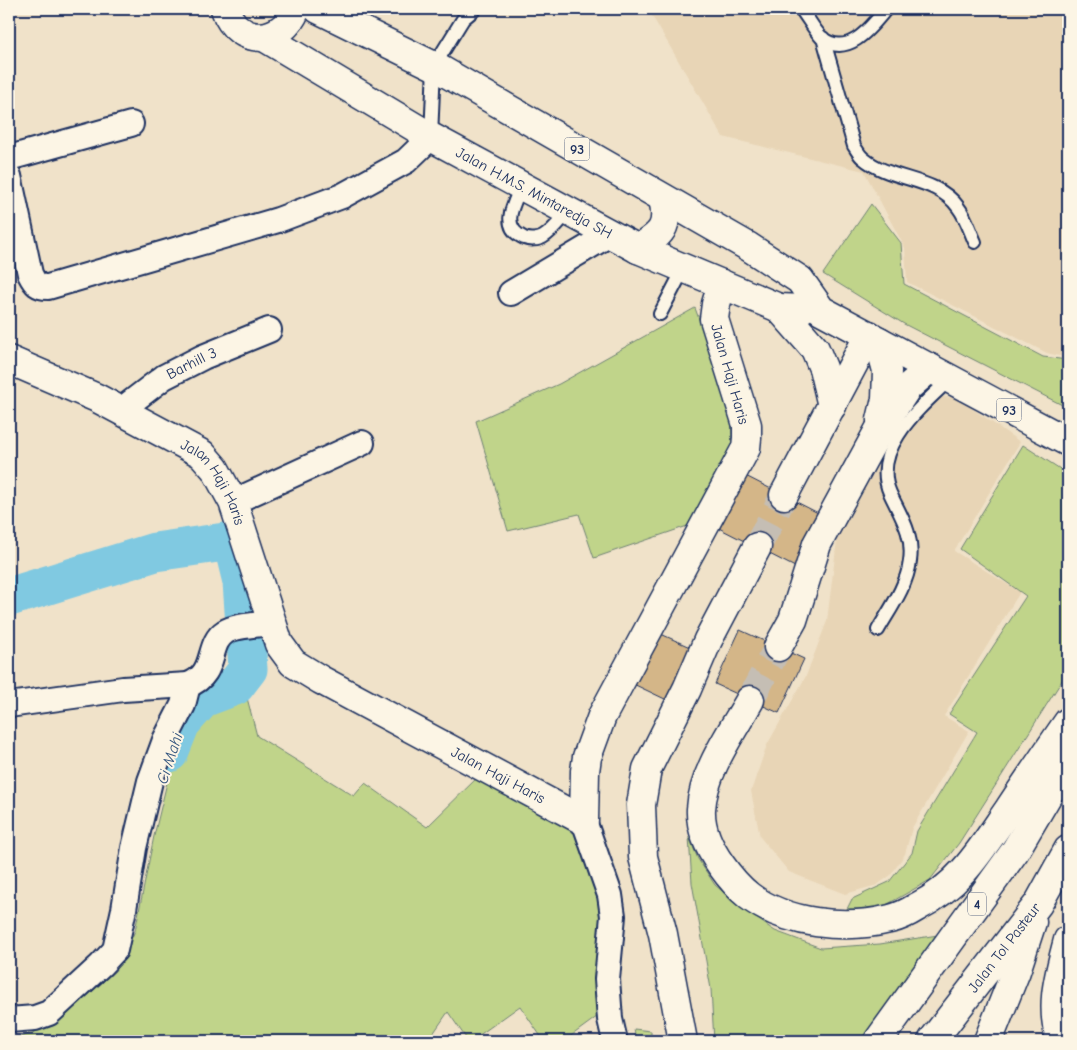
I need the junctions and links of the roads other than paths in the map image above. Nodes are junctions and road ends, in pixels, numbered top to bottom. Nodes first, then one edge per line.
1 (224, 9) edge
2 (296, 9) edge
3 (475, 9) edge
4 (801, 9) edge
5 (886, 9) edge
6 (332, 12) edge
7 (264, 37) junction
8 (823, 38) junction
9 (434, 66) junction
10 (131, 124) dead end
11 (431, 137) junction
12 (9, 158) edge
13 (9, 176) edge
14 (521, 187) junction
15 (663, 199) junction
16 (568, 212) junction
17 (610, 234) junction
18 (976, 242) dead end
19 (638, 249) junction
20 (684, 268) junction
21 (722, 284) junction
22 (511, 293) dead end
23 (779, 308) junction
24 (821, 310) junction
25 (660, 314) dead end
26 (269, 330) dead end
27 (874, 338) junction
28 (9, 360) edge
29 (940, 373) junction
30 (832, 406) junction
31 (121, 410) junction
32 (879, 430) junction
33 (1068, 442) edge
34 (362, 443) dead end
35 (784, 495) tunnel mouth
36 (233, 502) junction
37 (757, 547) tunnel mouth
38 (265, 624) junction
39 (878, 630) dead end
40 (778, 648) tunnel mouth
41 (188, 685) junction
42 (750, 700) tunnel mouth
43 (9, 705) edge
44 (1068, 722) edge
45 (1068, 760) edge
46 (584, 821) junction
47 (1068, 850) edge
48 (1038, 904) junction
49 (1068, 940) edge
50 (9, 1020) edge
51 (615, 1041) edge
52 (683, 1041) edge
53 (878, 1041) edge
54 (932, 1041) edge
55 (988, 1041) edge
56 (1061, 1041) edge

1 - 7 main road, Jalan H.M.S. Mintaredja SH / 93
2 - 7 main road
3 - 9 lane
4 - 8 lane
5 - 8 lane
6 - 9 main road, Jalan H.M.S. Mintaredja SH / 93
7 - 11 main road, Jalan H.M.S. Mintaredja SH / 93
8 - 18 lane
9 - 11 lane
9 - 15 main road, Jalan H.M.S. Mintaredja SH / 93
10 - 12 street
11 - 13 street
11 - 14 main road, Jalan H.M.S. Mintaredja SH / 93
14 - 16 main road, Jalan H.M.S. Mintaredja SH / 93
14 - 16 lane
15 - 19 main road
15 - 24 main road, Jalan H.M.S. Mintaredja SH / 93
16 - 17 main road, Jalan H.M.S. Mintaredja SH / 93
17 - 19 main road, Jalan H.M.S. Mintaredja SH / 93
17 - 22 street
19 - 20 main road, Jalan H.M.S. Mintaredja SH / 93
20 - 21 main road, Jalan H.M.S. Mintaredja SH / 93
20 - 25 lane
21 - 23 main road, Jalan H.M.S. Mintaredja SH / 93
21 - 46 main road, Jalan Haji Haris
23 - 24 main road, Jalan H.M.S. Mintaredja SH / 93
23 - 30 main road
24 - 27 main road, Jalan H.M.S. Mintaredja SH / 93
26 - 31 street, Barhill 3
27 - 29 main road, Jalan H.M.S. Mintaredja SH / 93
27 - 30 main road
27 - 32 main road
28 - 31 main road, Jalan Haji Haris
29 - 32 main road
29 - 33 main road, Jalan H.M.S. Mintaredja SH / 93
29 - 39 lane
30 - 35 main road
31 - 36 main road, Jalan Haji Haris
32 - 40 main road
34 - 36 street
36 - 38 main road, Jalan Haji Haris
37 - 52 main road
38 - 41 street
38 - 46 main road, Jalan Haji Haris
41 - 43 street
41 - 50 street
42 - 44 main road
45 - 53 main road, 4
46 - 51 street
47 - 48 main road, Jalan Tol Pasteur
48 - 54 main road, Jalan Tol Pasteur
48 - 55 main road
49 - 56 main road

